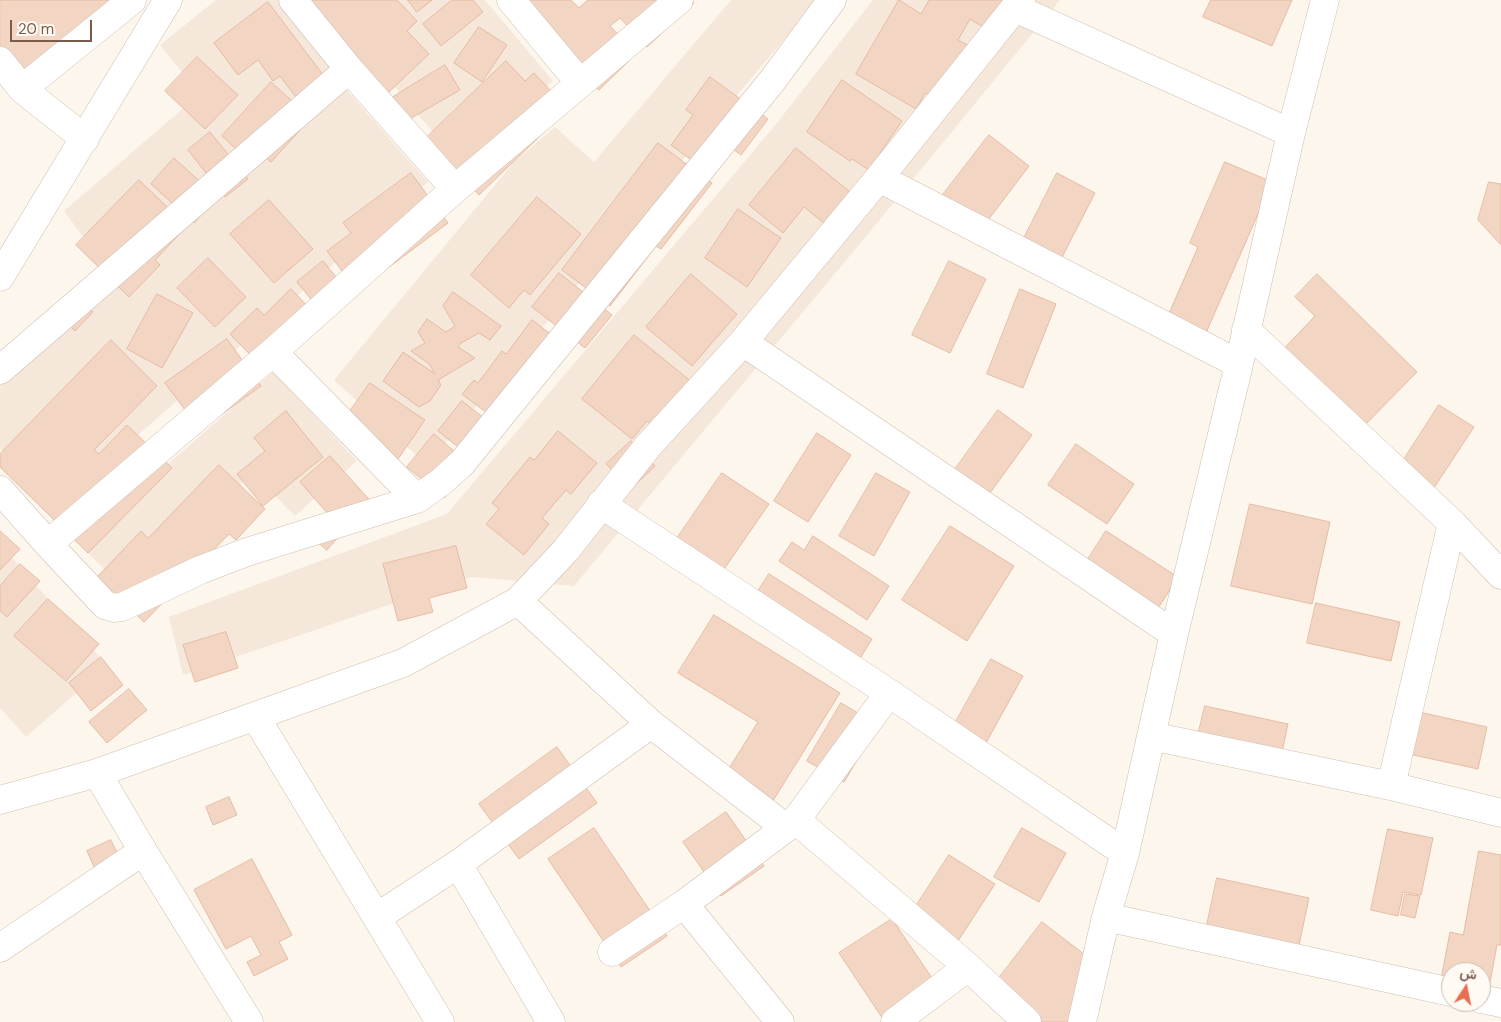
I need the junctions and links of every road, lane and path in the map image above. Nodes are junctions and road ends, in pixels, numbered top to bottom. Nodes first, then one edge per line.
1 (132, 0) edge
2 (168, 0) edge
3 (293, 0) edge
4 (511, 0) edge
5 (679, 0) edge
6 (832, 0) edge
7 (1325, 0) edge
8 (1018, 4) edge
9 (0, 61) edge
10 (349, 70) junction
11 (580, 83) junction
12 (22, 89) junction
13 (1291, 133) junction
14 (85, 139) junction
15 (879, 178) junction
16 (455, 189) junction
17 (0, 277) edge
18 (1246, 330) junction
19 (742, 342) junction
20 (273, 352) junction
21 (1239, 364) junction
22 (0, 370) edge
23 (0, 490) edge
24 (417, 499) junction
25 (601, 504) junction
26 (1452, 522) junction
27 (48, 544) junction
28 (1501, 574) edge
29 (518, 601) junction
30 (1174, 634) junction
31 (889, 693) junction
32 (255, 716) junction
33 (651, 724) junction
34 (1151, 736) junction
35 (97, 773) junction
36 (1391, 786) junction
37 (0, 800) edge
38 (1501, 814) edge
39 (791, 824) junction
40 (143, 851) junction
41 (1125, 853) junction
42 (458, 864) junction
43 (684, 904) junction
44 (377, 917) junction
45 (1106, 917) junction
46 (0, 948) edge
47 (612, 952) dead end
48 (968, 967) junction
49 (1441, 990) edge
50 (249, 1022) edge
51 (440, 1022) edge
52 (551, 1022) edge
53 (780, 1022) edge
54 (895, 1022) edge
55 (1027, 1022) edge
56 (1082, 1022) edge

1 - 12 street
2 - 14 street
3 - 10 street
4 - 11 street
5 - 11 street
6 - 24 street
7 - 13 street
8 - 13 street
8 - 15 street
9 - 12 street
10 - 16 street
10 - 22 street
11 - 16 street
12 - 14 street
13 - 18 street
14 - 17 street
15 - 19 street
15 - 21 street
16 - 20 street
18 - 21 street
18 - 26 street
19 - 25 street
19 - 30 street
20 - 24 street
20 - 27 street
21 - 30 street
23 - 27 street
24 - 27 street
25 - 29 street
25 - 31 street
26 - 28 street
26 - 36 street
29 - 32 street
29 - 33 street
30 - 34 street
31 - 39 street
31 - 41 street
32 - 35 street
32 - 44 street
33 - 39 street
33 - 42 street
34 - 36 street
34 - 41 street
35 - 37 street
35 - 40 street
36 - 38 street
39 - 43 street
39 - 48 street
40 - 46 street
40 - 50 street
41 - 45 street
42 - 44 street
42 - 52 street
43 - 47 street
43 - 53 street
44 - 51 street
45 - 49 street
45 - 56 street
48 - 54 street
48 - 55 street

